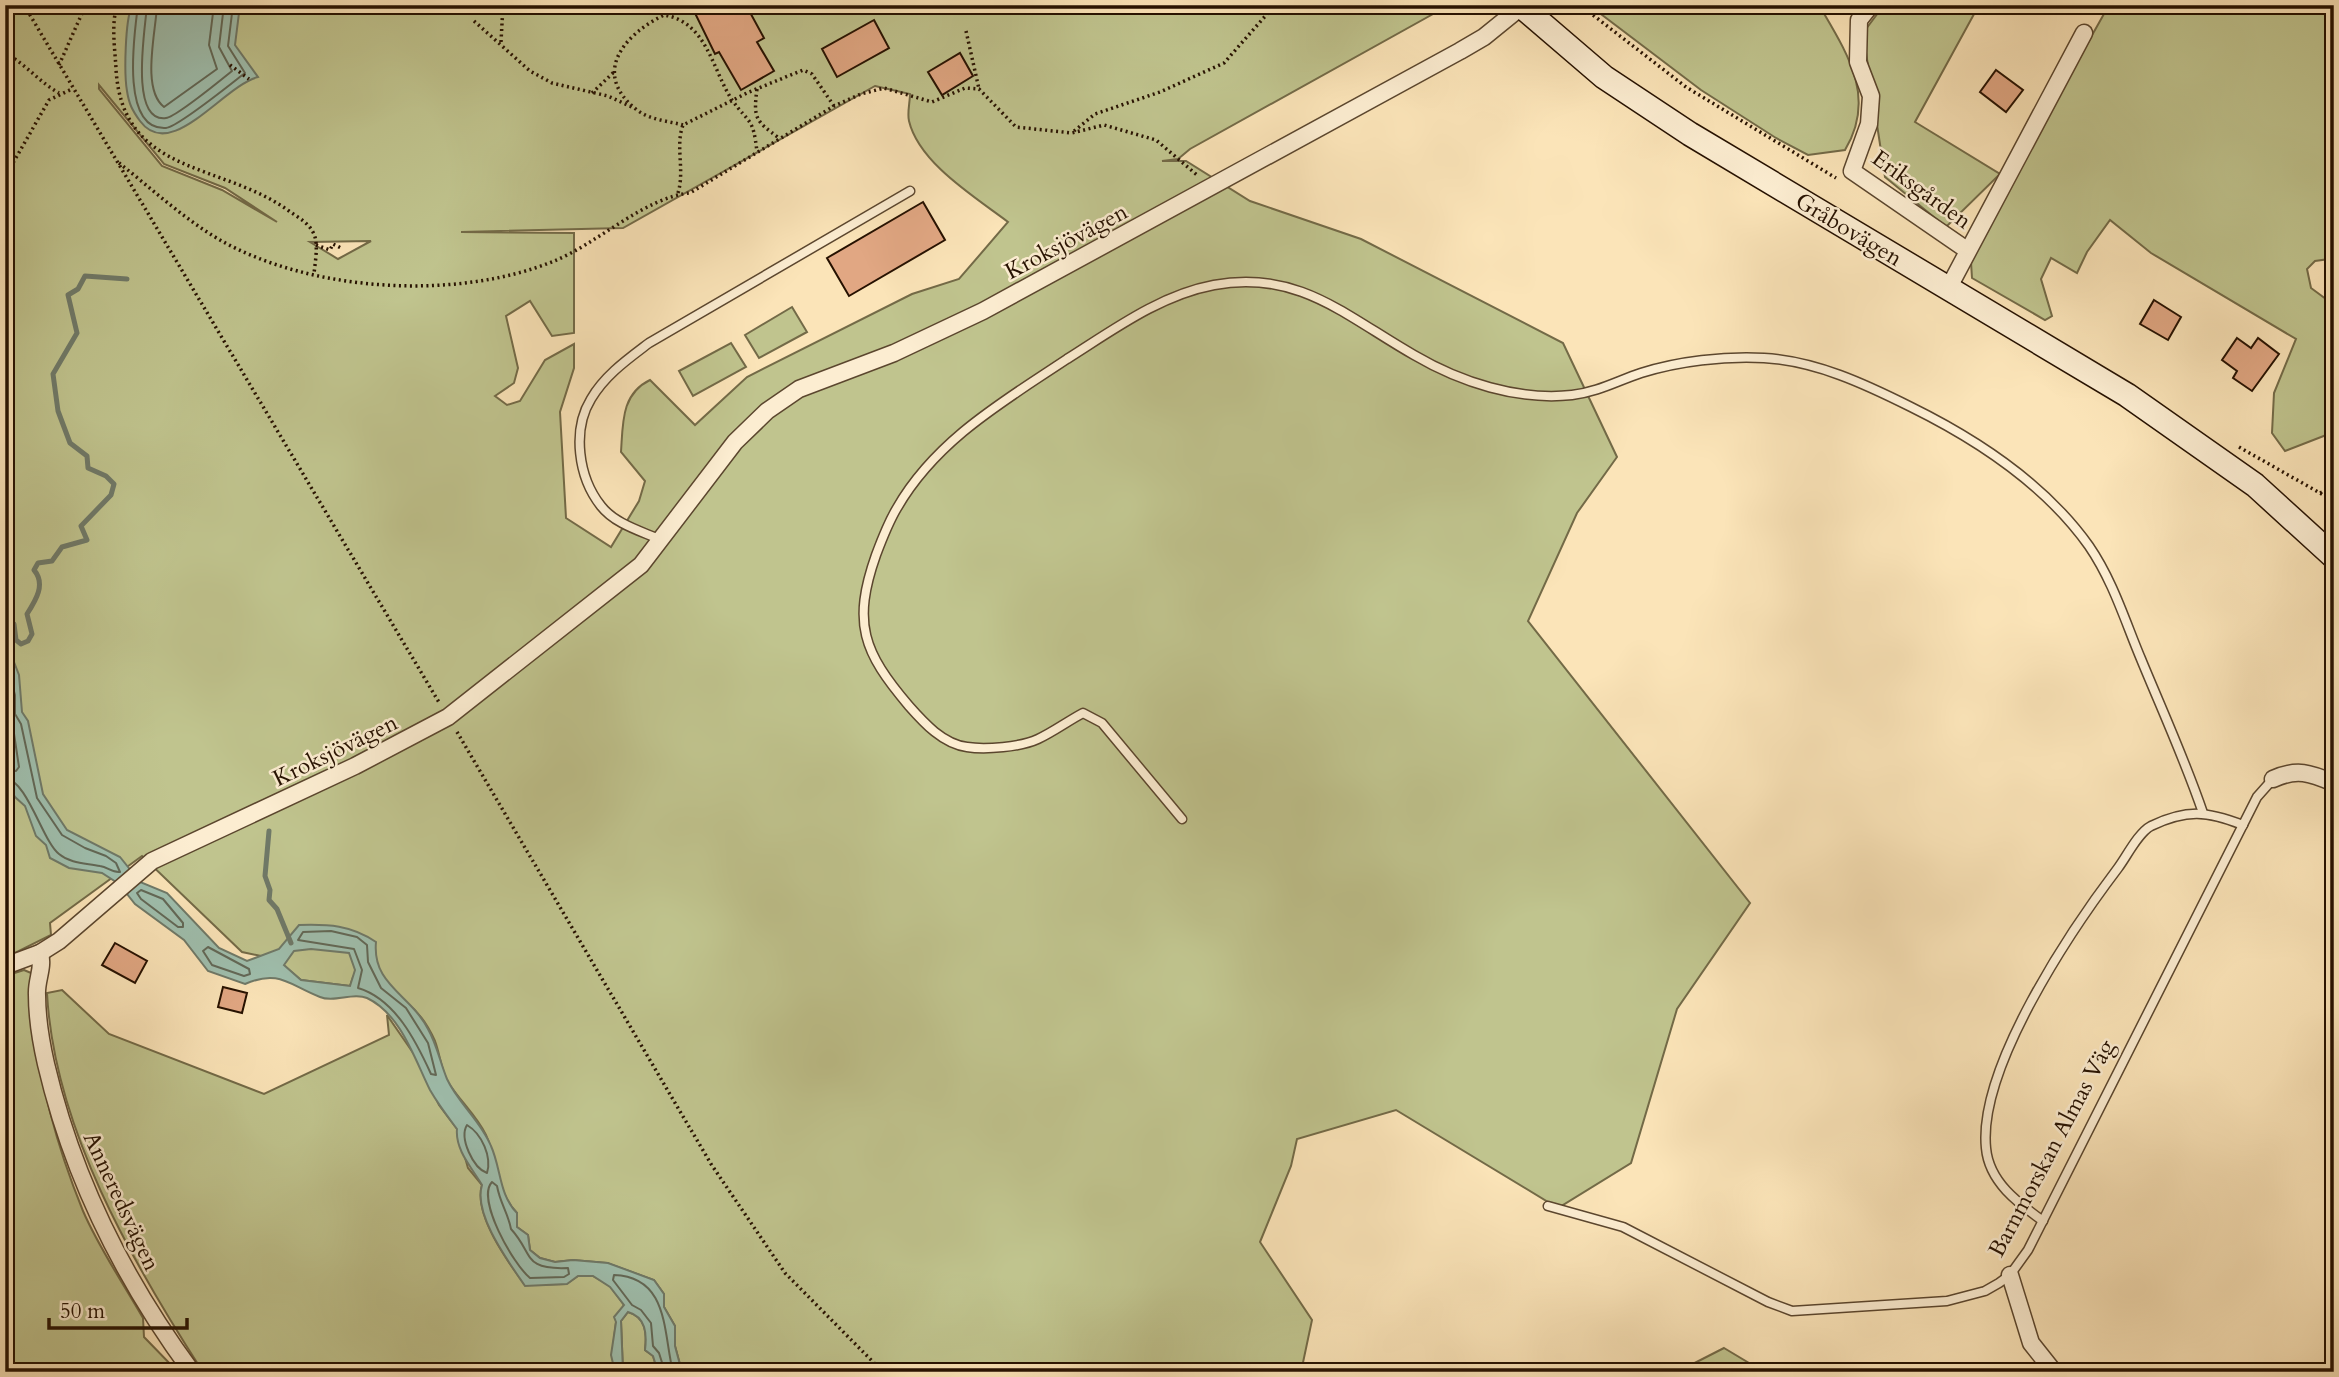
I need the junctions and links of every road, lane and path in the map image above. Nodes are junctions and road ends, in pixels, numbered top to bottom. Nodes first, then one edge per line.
1 (24, 5) edge
2 (117, 5) edge
3 (503, 5) edge
4 (1275, 5) edge
5 (1871, 5) edge
6 (2316, 5) edge
7 (1520, 6) edge
8 (84, 9) dead end
9 (2334, 18) edge
10 (474, 21) dead end
11 (966, 31) dead end
12 (2084, 33) dead end
13 (501, 44) junction
14 (5, 53) edge
15 (60, 65) junction
16 (230, 65) dead end
17 (615, 71) junction
18 (249, 79) dead end
19 (72, 89) junction
20 (757, 89) junction
21 (979, 89) junction
22 (59, 93) junction
23 (593, 93) junction
24 (733, 100) junction
25 (834, 107) junction
26 (636, 109) junction
27 (684, 125) junction
28 (1072, 132) junction
29 (779, 138) junction
30 (757, 152) junction
31 (116, 161) junction
32 (5, 177) edge
33 (1212, 188) junction
34 (910, 191) dead end
35 (678, 194) junction
36 (316, 244) junction
37 (341, 248) dead end
38 (1967, 250) junction
39 (314, 274) junction
40 (1948, 289) junction
41 (2188, 439) junction
42 (2334, 487) edge
43 (2320, 494) dead end
44 (661, 540) junction
45 (2334, 557) edge
46 (2334, 573) edge
47 (448, 717) junction
48 (2273, 779) joint
49 (2334, 783) edge
50 (2203, 813) junction
51 (1182, 819) dead end
52 (2243, 825) junction
53 (40, 953) junction
54 (5, 966) edge
55 (1548, 1206) dead end
56 (2043, 1221) junction
57 (2010, 1275) junction
58 (192, 1372) edge
59 (883, 1372) edge
60 (2054, 1372) edge

1 - 15 path
2 - 36 path
3 - 13 path
4 - 28 path
5 - 38 street, Eriksgården
6 - 9 path
7 - 33 street, Kroksjövägen
7 - 40 main road, Gråbovägen
8 - 15 path
10 - 13 path
11 - 21 path
12 - 38 street, Eriksgården
13 - 23 path
14 - 22 path
15 - 19 path
16 - 18 path
17 - 23 path
17 - 24 path
17 - 26 path
19 - 22 path
19 - 31 path
20 - 24 path
20 - 25 path
20 - 29 path
21 - 25 path
21 - 28 path
22 - 32 path
23 - 26 path
24 - 27 path
24 - 30 path
25 - 29 path
26 - 27 path
27 - 35 path
28 - 33 path
29 - 30 path
30 - 35 path
31 - 39 path
31 - 47 path
33 - 44 street, Kroksjövägen
34 - 44 lane
35 - 39 path
36 - 37 path
36 - 39 path
38 - 40 street, Eriksgården
40 - 41 main road, Gråbovägen
41 - 45 main road, Gråbovägen
41 - 46 main road, Gråbovägen
42 - 43 path
44 - 47 street, Kroksjövägen
47 - 53 street, Kroksjövägen
47 - 59 path
48 - 49 street, Barnmorskan Almas Väg
48 - 52 lane, Barnmorskan Almas Väg
50 - 51 lane
50 - 52 lane
50 - 56 lane
52 - 56 lane, Barnmorskan Almas Väg
53 - 54 street, Kroksjövägen
53 - 58 street, Anneredsvägen
55 - 57 lane, Barnmorskan Almas Väg
56 - 57 lane, Barnmorskan Almas Väg
57 - 60 street

